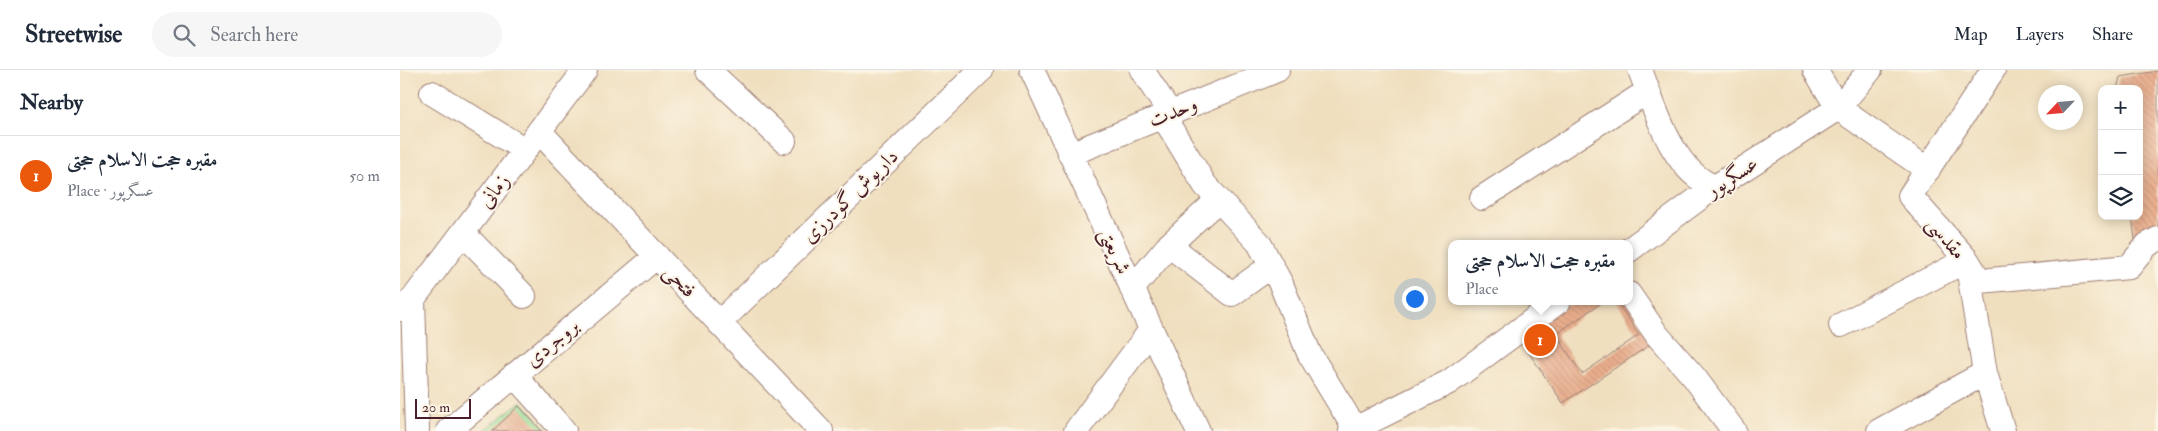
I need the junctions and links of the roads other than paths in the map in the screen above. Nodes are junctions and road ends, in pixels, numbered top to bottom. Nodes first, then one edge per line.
1 (585, 70) edge
2 (708, 70) edge
3 (981, 70) edge
4 (1032, 70) edge
5 (1142, 70) edge
6 (1814, 70) edge
7 (1870, 70) edge
8 (1993, 70) edge
9 (1261, 73) edge
10 (1644, 80) edge
11 (432, 93) dead end
12 (1838, 108) junction
13 (1167, 115) junction
14 (539, 130) junction
15 (784, 141) dead end
16 (525, 150) junction
17 (1070, 154) junction
18 (1928, 170) junction
19 (1715, 187) junction
20 (1482, 198) dead end
21 (1218, 200) junction
22 (462, 233) junction
23 (2158, 239) edge
24 (1169, 245) junction
25 (1633, 247) edge
26 (657, 256) junction
27 (1967, 260) junction
28 (1271, 266) junction
29 (1132, 289) junction
30 (524, 296) dead end
31 (1633, 300) edge
32 (406, 304) edge
33 (1554, 305) edge
34 (719, 322) junction
35 (1841, 325) dead end
36 (1151, 330) junction
37 (1985, 374) junction
38 (514, 376) junction
39 (1391, 422) edge
40 (1353, 430) edge
41 (417, 431) edge
42 (448, 431) edge
43 (564, 431) edge
44 (821, 431) edge
45 (1076, 431) edge
46 (1198, 431) edge
47 (1734, 431) edge
48 (1879, 431) edge
49 (2003, 431) edge

1 - 14 street, زمانی
2 - 15 street
3 - 34 street, داریوش گودرزی
4 - 17 street, شریعتی
5 - 13 street
6 - 12 street
7 - 12 street, عسگرپور
8 - 18 street, مقدسی
9 - 13 street, وحدت
10 - 19 street
10 - 20 street
11 - 16 street
12 - 18 street
12 - 19 street, عسگرپور
13 - 17 street, وحدت
13 - 21 street
14 - 16 street, زمانی
14 - 26 street, فتحی
16 - 22 street, زمانی
17 - 29 street, شریعتی
18 - 27 street, مقدسی
19 - 25 street, عسگرپور
21 - 24 street
21 - 28 street
22 - 30 street
22 - 32 street, زمانی
23 - 27 street
24 - 28 street
24 - 29 street
26 - 34 street, فتحی
26 - 38 street, بروجردی
27 - 35 street
27 - 37 street, مقدسی
28 - 40 street
29 - 36 street, شریعتی
31 - 47 street
32 - 41 street
33 - 39 street
34 - 44 street, فتحی
36 - 45 street
36 - 46 street, شریعتی
37 - 48 street
37 - 49 street, مقدسی
38 - 42 street, بروجردی
38 - 43 street
39 - 40 street

